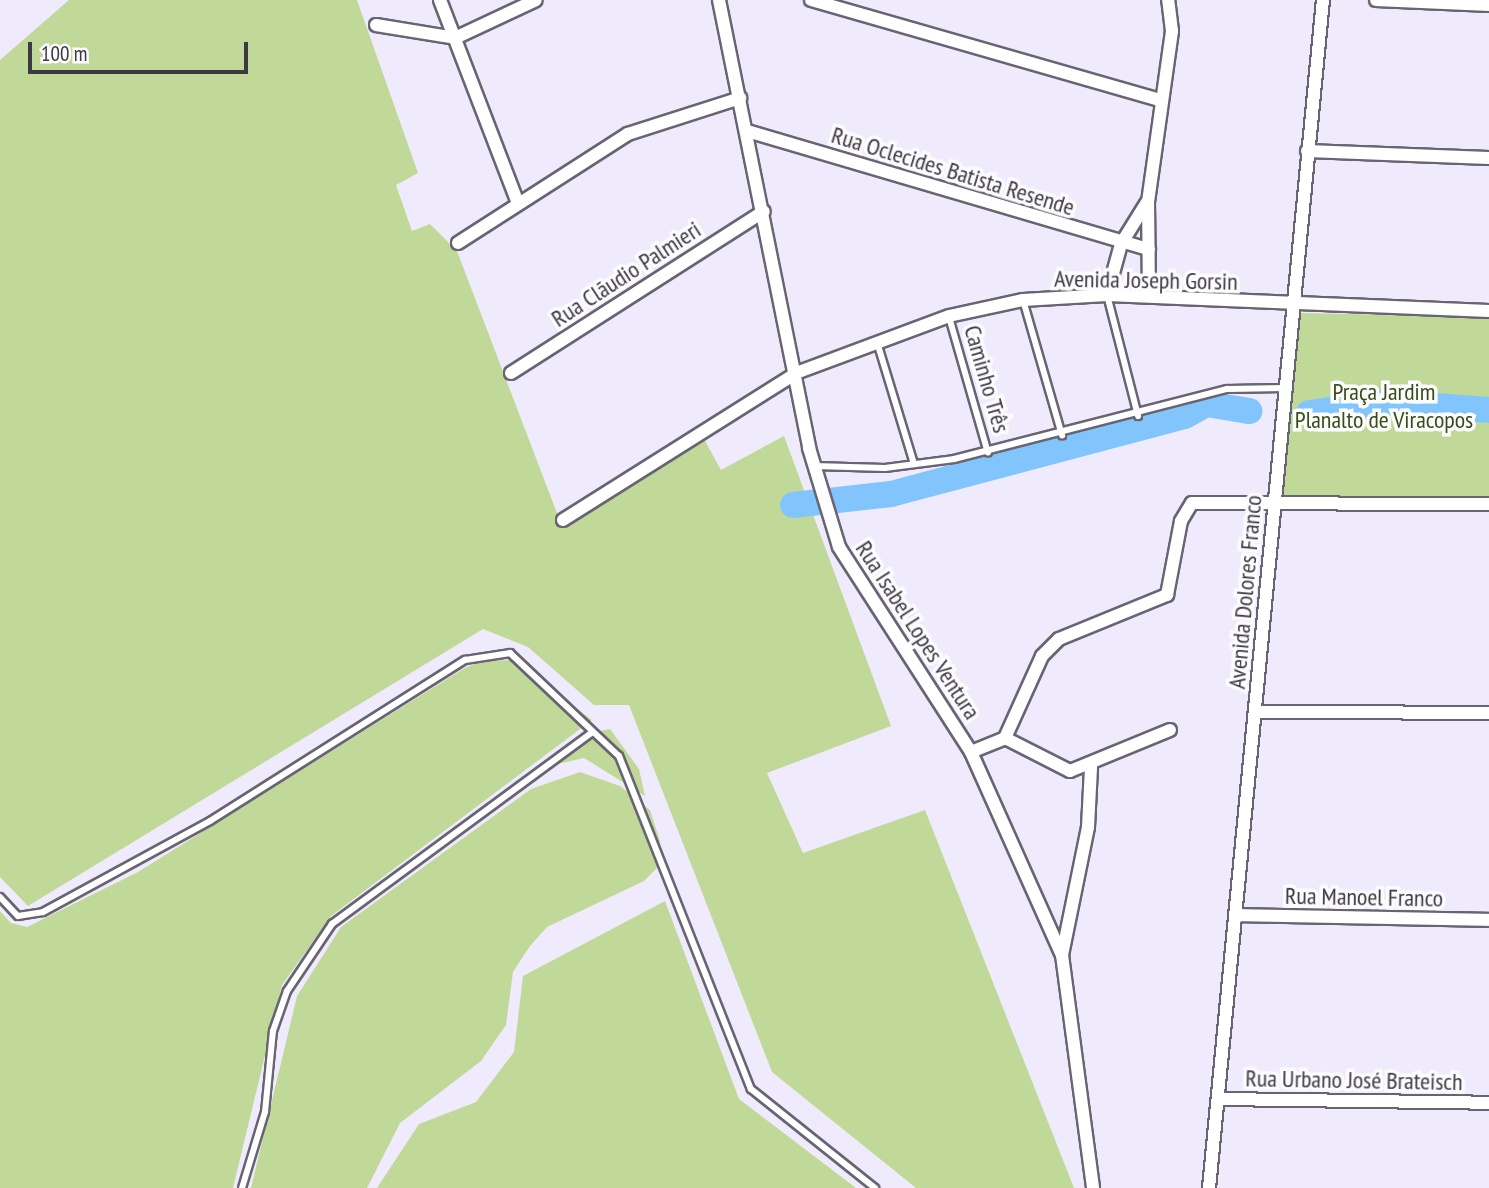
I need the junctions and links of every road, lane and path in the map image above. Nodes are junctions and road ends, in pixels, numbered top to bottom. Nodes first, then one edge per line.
1 (440, 0) edge
2 (536, 0) edge
3 (719, 0) edge
4 (811, 0) edge
5 (1168, 0) edge
6 (1323, 0) edge
7 (1376, 0) edge
8 (1489, 5) edge
9 (376, 25) dead end
10 (455, 38) junction
11 (740, 98) junction
12 (1157, 99) junction
13 (747, 131) junction
14 (1307, 151) junction
15 (1489, 159) edge
16 (1147, 202) junction
17 (518, 203) junction
18 (764, 211) junction
19 (458, 243) dead end
20 (1121, 244) junction
21 (1149, 249) junction
22 (1107, 295) junction
23 (1149, 296) junction
24 (1023, 300) junction
25 (1290, 305) junction
26 (1489, 311) edge
27 (949, 316) junction
28 (876, 341) junction
29 (511, 373) dead end
30 (796, 373) junction
31 (1284, 388) junction
32 (1138, 416) junction
33 (1062, 435) junction
34 (988, 453) junction
35 (914, 464) junction
36 (814, 466) junction
37 (1273, 502) junction
38 (1489, 504) edge
39 (563, 520) dead end
40 (1257, 712) junction
41 (1489, 713) edge
42 (1170, 730) dead end
43 (592, 732) junction
44 (1005, 738) junction
45 (971, 752) junction
46 (1091, 767) junction
47 (0, 897) edge
48 (1238, 915) junction
49 (1489, 920) edge
50 (1062, 955) junction
51 (1219, 1099) junction
52 (1489, 1103) edge
53 (242, 1188) edge
54 (875, 1188) edge
55 (1093, 1188) edge
56 (1209, 1188) edge

1 - 10 street
2 - 10 street
3 - 11 street, Rua Isabel Lopes Ventura
4 - 12 street
5 - 12 street
6 - 14 street, Avenida Dolores Franco
7 - 8 street
9 - 10 street
10 - 17 street
11 - 13 street, Rua Isabel Lopes Ventura
11 - 17 street
12 - 16 street
13 - 18 street, Rua Isabel Lopes Ventura
13 - 20 street, Rua Oclecides Batista Resende
14 - 15 street
14 - 25 street, Avenida Dolores Franco
16 - 20 street
16 - 21 street
17 - 19 street
18 - 29 street, Rua Clãudio Palmieri
18 - 30 street, Rua Isabel Lopes Ventura
20 - 21 street, Rua Oclecides Batista Resende
20 - 22 street
21 - 23 street
22 - 23 street, Avenida Joseph Gorsin
22 - 24 street, Avenida Joseph Gorsin
22 - 32 lane
23 - 25 street, Avenida Joseph Gorsin
24 - 27 street, Avenida Joseph Gorsin
24 - 33 lane
25 - 26 street, Avenida Joseph Gorsin
25 - 31 street, Avenida Dolores Franco
27 - 28 street, Avenida Joseph Gorsin
27 - 34 lane, Caminho Três
28 - 30 street, Avenida Joseph Gorsin
28 - 35 lane
30 - 36 street, Rua Isabel Lopes Ventura
30 - 39 street, Avenida Joseph Gorsin
31 - 32 lane
31 - 37 street, Avenida Dolores Franco
32 - 33 lane
33 - 34 lane
34 - 35 lane
35 - 36 lane
36 - 45 street, Rua Isabel Lopes Ventura
37 - 38 street
37 - 40 street, Avenida Dolores Franco
37 - 44 street
40 - 41 street
40 - 48 street, Avenida Dolores Franco
42 - 46 street
43 - 47 lane
43 - 53 lane
43 - 54 lane
44 - 45 street
44 - 46 street
45 - 50 street, Rua Isabel Lopes Ventura
46 - 50 street
48 - 49 street, Rua Manoel Franco
48 - 51 street, Avenida Dolores Franco
50 - 55 street, Rua Isabel Lopes Ventura
51 - 52 street, Rua Urbano José Brateisch
51 - 56 street, Avenida Dolores Franco

